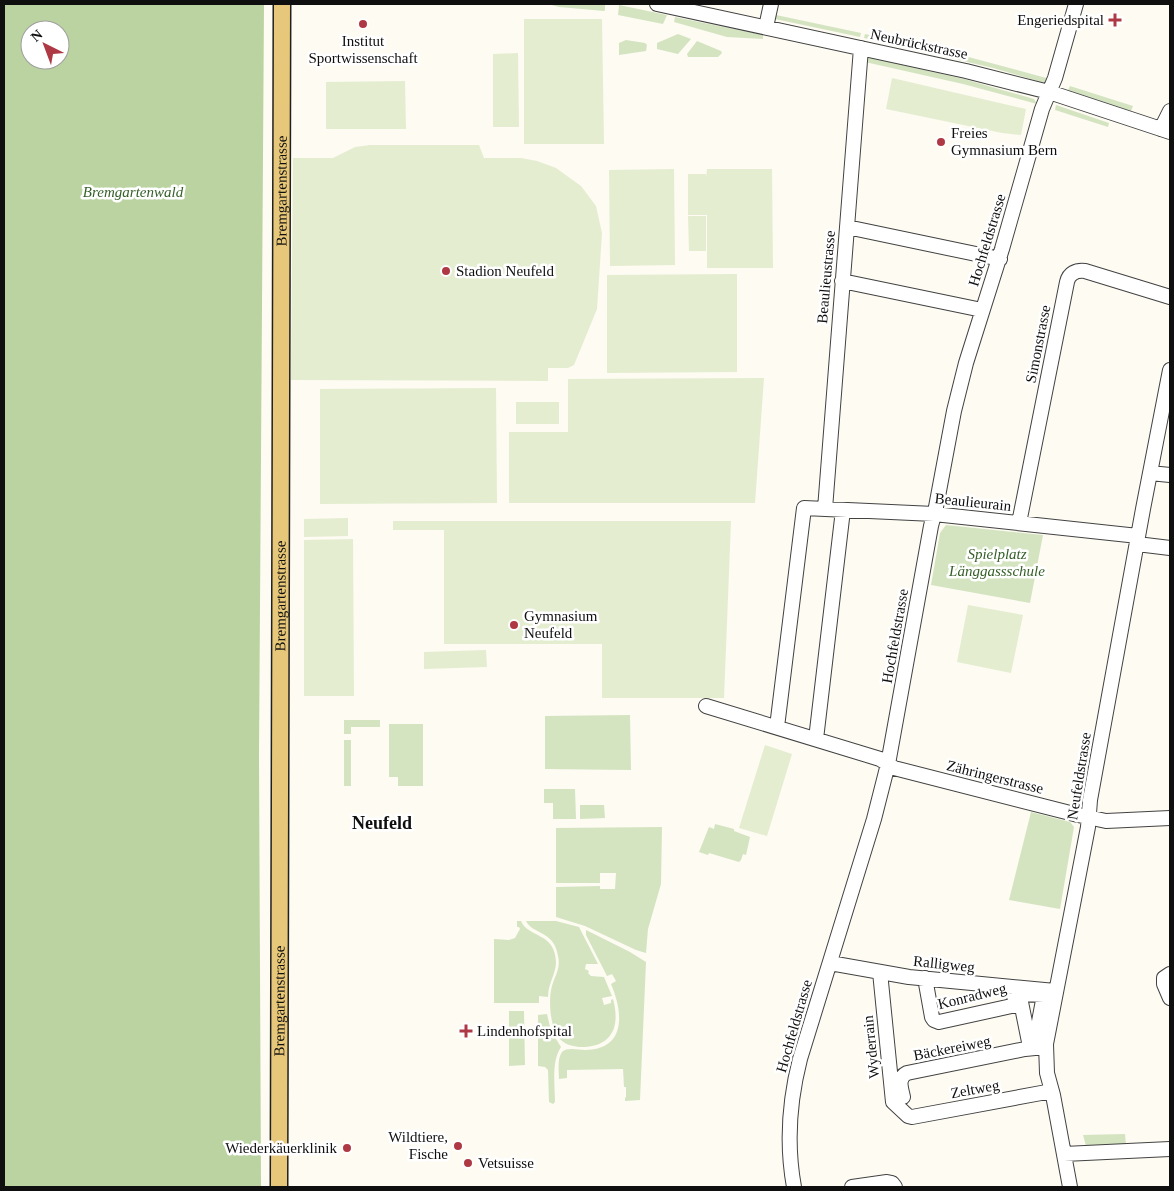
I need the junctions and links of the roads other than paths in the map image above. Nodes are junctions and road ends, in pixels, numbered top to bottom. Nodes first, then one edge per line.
1 (282, 4) edge
2 (657, 4) edge
3 (771, 4) edge
4 (1076, 4) edge
5 (766, 27) junction
6 (860, 48) junction
7 (1049, 92) junction
8 (1170, 111) edge
9 (1165, 131) edge
10 (847, 227) junction
11 (1000, 259) junction
12 (842, 281) junction
13 (1170, 297) edge
14 (982, 310) junction
15 (1170, 370) edge
16 (1150, 473) junction
17 (1170, 475) edge
18 (825, 509) junction
19 (843, 510) junction
20 (934, 514) junction
21 (1019, 523) junction
22 (1137, 540) junction
23 (1170, 548) edge
24 (706, 706) dead end
25 (776, 727) junction
26 (816, 739) junction
27 (888, 764) junction
28 (1089, 817) junction
29 (1170, 818) edge
30 (830, 963) junction
31 (880, 972) junction
32 (1167, 976) edge
33 (925, 978) junction
34 (1018, 991) junction
35 (1055, 991) junction
36 (1170, 998) edge
37 (1046, 1047) junction
38 (1052, 1091) junction
39 (905, 1113) junction
40 (1170, 1149) edge
41 (1064, 1154) junction
42 (279, 1187) edge
43 (794, 1187) edge
44 (852, 1187) edge
45 (895, 1187) edge
46 (1070, 1187) edge

1 - 42 main road, Bremgartenstrasse
2 - 5 street, Neubrückstrasse
3 - 5 street
4 - 7 street, Hochfeldstrasse
5 - 6 street, Neubrückstrasse
6 - 7 street, Neubrückstrasse
6 - 10 street, Beaulieustrasse
7 - 9 street, Neubrückstrasse
7 - 11 street, Hochfeldstrasse
8 - 9 street
10 - 11 street
10 - 12 street, Beaulieustrasse
11 - 14 street, Hochfeldstrasse
12 - 14 street
12 - 18 street, Beaulieustrasse
13 - 21 street, Simonstrasse
14 - 20 street, Hochfeldstrasse
15 - 16 street, Neufeldstrasse
16 - 17 street
16 - 22 street, Neufeldstrasse
18 - 19 street, Beaulieurain
18 - 25 street, Beaulieurain
19 - 20 street, Beaulieurain
19 - 26 street
20 - 21 street, Beaulieurain
20 - 27 street, Hochfeldstrasse
21 - 22 street, Beaulieurain
22 - 23 street, Beaulieurain
22 - 28 street, Neufeldstrasse
24 - 25 street, Zähringerstrasse
25 - 26 street, Zähringerstrasse
26 - 27 street, Zähringerstrasse
27 - 28 street, Zähringerstrasse
27 - 30 street, Hochfeldstrasse
28 - 29 street, Zähringerstrasse
28 - 35 street, Neufeldstrasse
30 - 31 street, Ralligweg
30 - 43 street, Hochfeldstrasse
31 - 33 street, Ralligweg
31 - 39 street, Wyderrain
32 - 36 street
33 - 34 street, Ralligweg
33 - 34 street, Konradweg
34 - 35 street, Ralligweg
35 - 37 street, Neufeldstrasse
37 - 38 street, Neufeldstrasse
37 - 39 street, Bäckereiweg
38 - 39 street, Zeltweg
38 - 41 street, Neufeldstrasse
40 - 41 street
41 - 46 street, Neufeldstrasse
44 - 45 street

